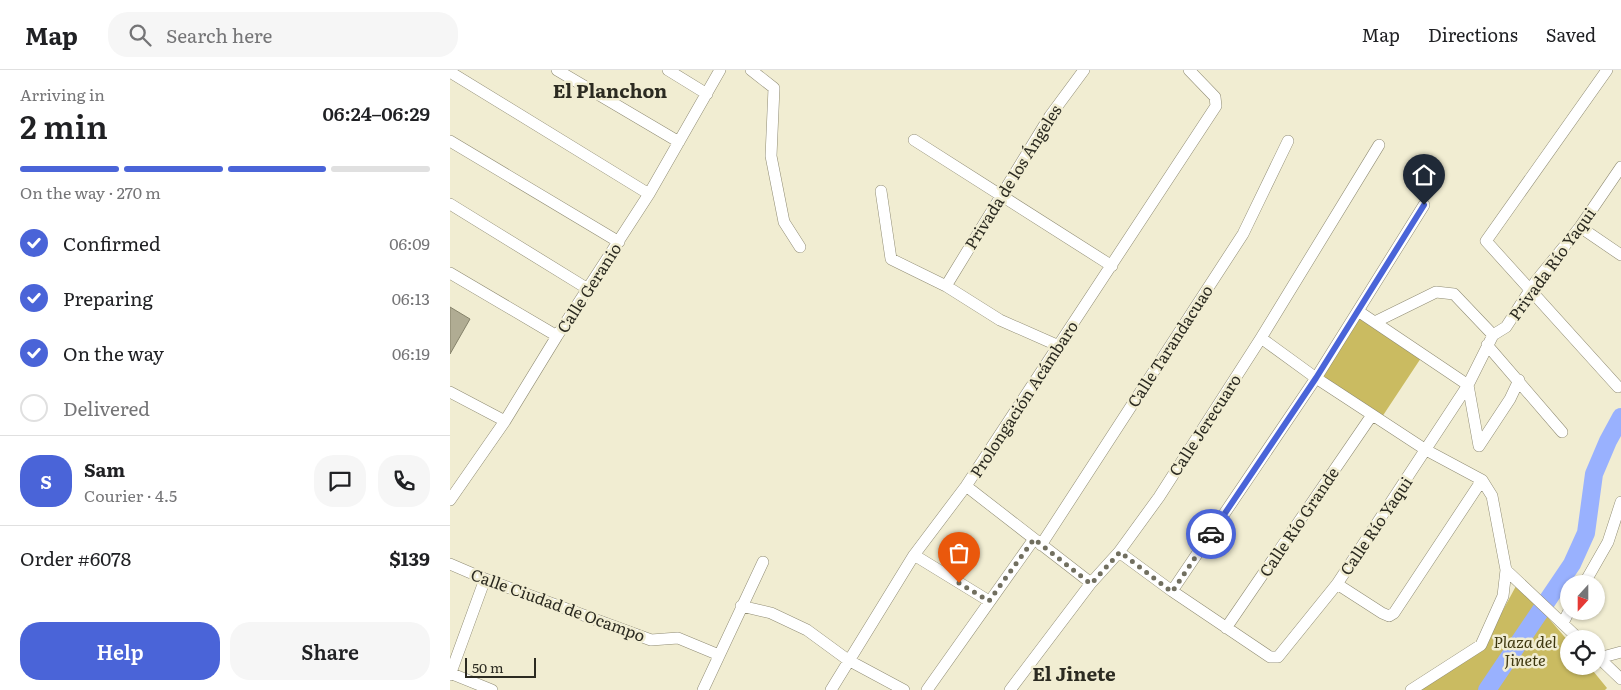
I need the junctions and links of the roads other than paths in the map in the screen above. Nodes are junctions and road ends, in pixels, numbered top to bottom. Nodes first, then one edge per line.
1 (557, 70) edge
2 (668, 70) edge
3 (720, 70) edge
4 (751, 70) edge
5 (1084, 70) edge
6 (1190, 70) edge
7 (1606, 70) edge
8 (450, 72) edge
9 (707, 94) junction
10 (914, 140) dead end
11 (450, 141) edge
12 (1288, 141) dead end
13 (679, 142) junction
14 (1379, 144) dead end
15 (1621, 167) edge
16 (881, 191) dead end
17 (650, 194) junction
18 (1001, 195) junction
19 (450, 204) edge
20 (1424, 205) dead end
21 (1580, 227) junction
22 (619, 242) junction
23 (800, 247) dead end
24 (1621, 255) edge
25 (1112, 266) junction
26 (450, 273) edge
27 (946, 286) junction
28 (588, 289) junction
29 (1530, 289) junction
30 (1358, 311) junction
31 (1375, 322) junction
32 (1493, 335) junction
33 (558, 336) junction
34 (1262, 338) junction
35 (1487, 345) junction
36 (1059, 346) junction
37 (1316, 378) junction
38 (1519, 380) junction
39 (1468, 386) junction
40 (1618, 387) dead end
41 (450, 392) edge
42 (1372, 415) junction
43 (505, 421) junction
44 (1562, 432) dead end
45 (1426, 450) junction
46 (450, 478) edge
47 (1482, 480) junction
48 (461, 484) junction
49 (966, 486) junction
50 (450, 500) edge
51 (1621, 502) edge
52 (1038, 542) junction
53 (1120, 552) junction
54 (914, 555) junction
55 (762, 562) dead end
56 (451, 566) edge
57 (1506, 570) junction
58 (1589, 575) edge
59 (485, 579) junction
60 (1091, 584) junction
61 (1337, 584) junction
62 (1172, 592) junction
63 (989, 601) junction
64 (742, 606) junction
65 (1559, 619) joint
66 (1226, 628) junction
67 (1570, 630) edge
68 (1621, 652) edge
69 (719, 655) junction
70 (1605, 655) edge
71 (848, 660) junction
72 (1605, 664) edge
73 (450, 674) edge
74 (1621, 679) edge
75 (708, 688) edge
76 (492, 690) edge
77 (831, 690) edge
78 (904, 690) edge
79 (927, 690) edge
80 (1010, 690) edge
81 (1411, 690) edge

1 - 13 street
2 - 9 street
3 - 9 street, Calle Geranio
4 - 23 street
5 - 18 street, Privada de los Ángeles
6 - 25 street, Prolongación Acámbaro
7 - 29 street
8 - 17 street
9 - 13 street, Calle Geranio
10 - 18 street
11 - 22 street
12 - 52 street, Calle Tarandacuao
13 - 17 street, Calle Geranio
14 - 34 street, Calle Jerecuaro
15 - 21 street, Privada Río Yaqui
16 - 27 street
17 - 22 street, Calle Geranio
18 - 25 street
18 - 27 street, Privada de los Ángeles
19 - 28 street
20 - 30 street
21 - 24 street
21 - 29 street, Privada Río Yaqui
22 - 28 street, Calle Geranio
25 - 36 street, Prolongación Acámbaro
26 - 33 street
27 - 36 street
28 - 33 street, Calle Geranio
29 - 32 street, Privada Río Yaqui
29 - 40 street
30 - 31 street
30 - 37 street
31 - 32 street
31 - 39 street
32 - 35 street, Privada Río Yaqui
33 - 43 street, Calle Geranio
34 - 37 street
34 - 53 street, Calle Jerecuaro
35 - 38 street
35 - 39 street, Privada Río Yaqui
36 - 49 street, Prolongación Acámbaro
37 - 42 street
37 - 62 street
38 - 39 street
38 - 44 street
39 - 45 street, Calle Río Yaqui
41 - 43 street
42 - 45 street
42 - 66 street, Calle Río Grande
43 - 48 street, Calle Geranio
45 - 47 street
45 - 61 street, Calle Río Yaqui
46 - 48 street
47 - 57 street
47 - 61 street
48 - 50 street, Calle Geranio
49 - 52 street
49 - 54 street, Prolongación Acámbaro
51 - 58 street
52 - 60 street
52 - 63 street, Calle Tarandacuao
53 - 60 street, Calle Jerecuaro
53 - 62 street
54 - 63 street
54 - 71 street, Prolongación Acámbaro
55 - 64 street
56 - 59 street, Calle Ciudad de Ocampo
57 - 65 street
57 - 81 street
59 - 69 street, Calle Ciudad de Ocampo
59 - 73 street
60 - 80 street, Calle Jerecuaro
61 - 66 street, Calle Río Yaqui
62 - 66 street
63 - 79 street, Calle Tarandacuao
64 - 69 street
64 - 71 street
65 - 67 street
68 - 70 street
69 - 75 street
71 - 77 street, Prolongación Acámbaro
71 - 78 street
72 - 74 street
73 - 76 street

